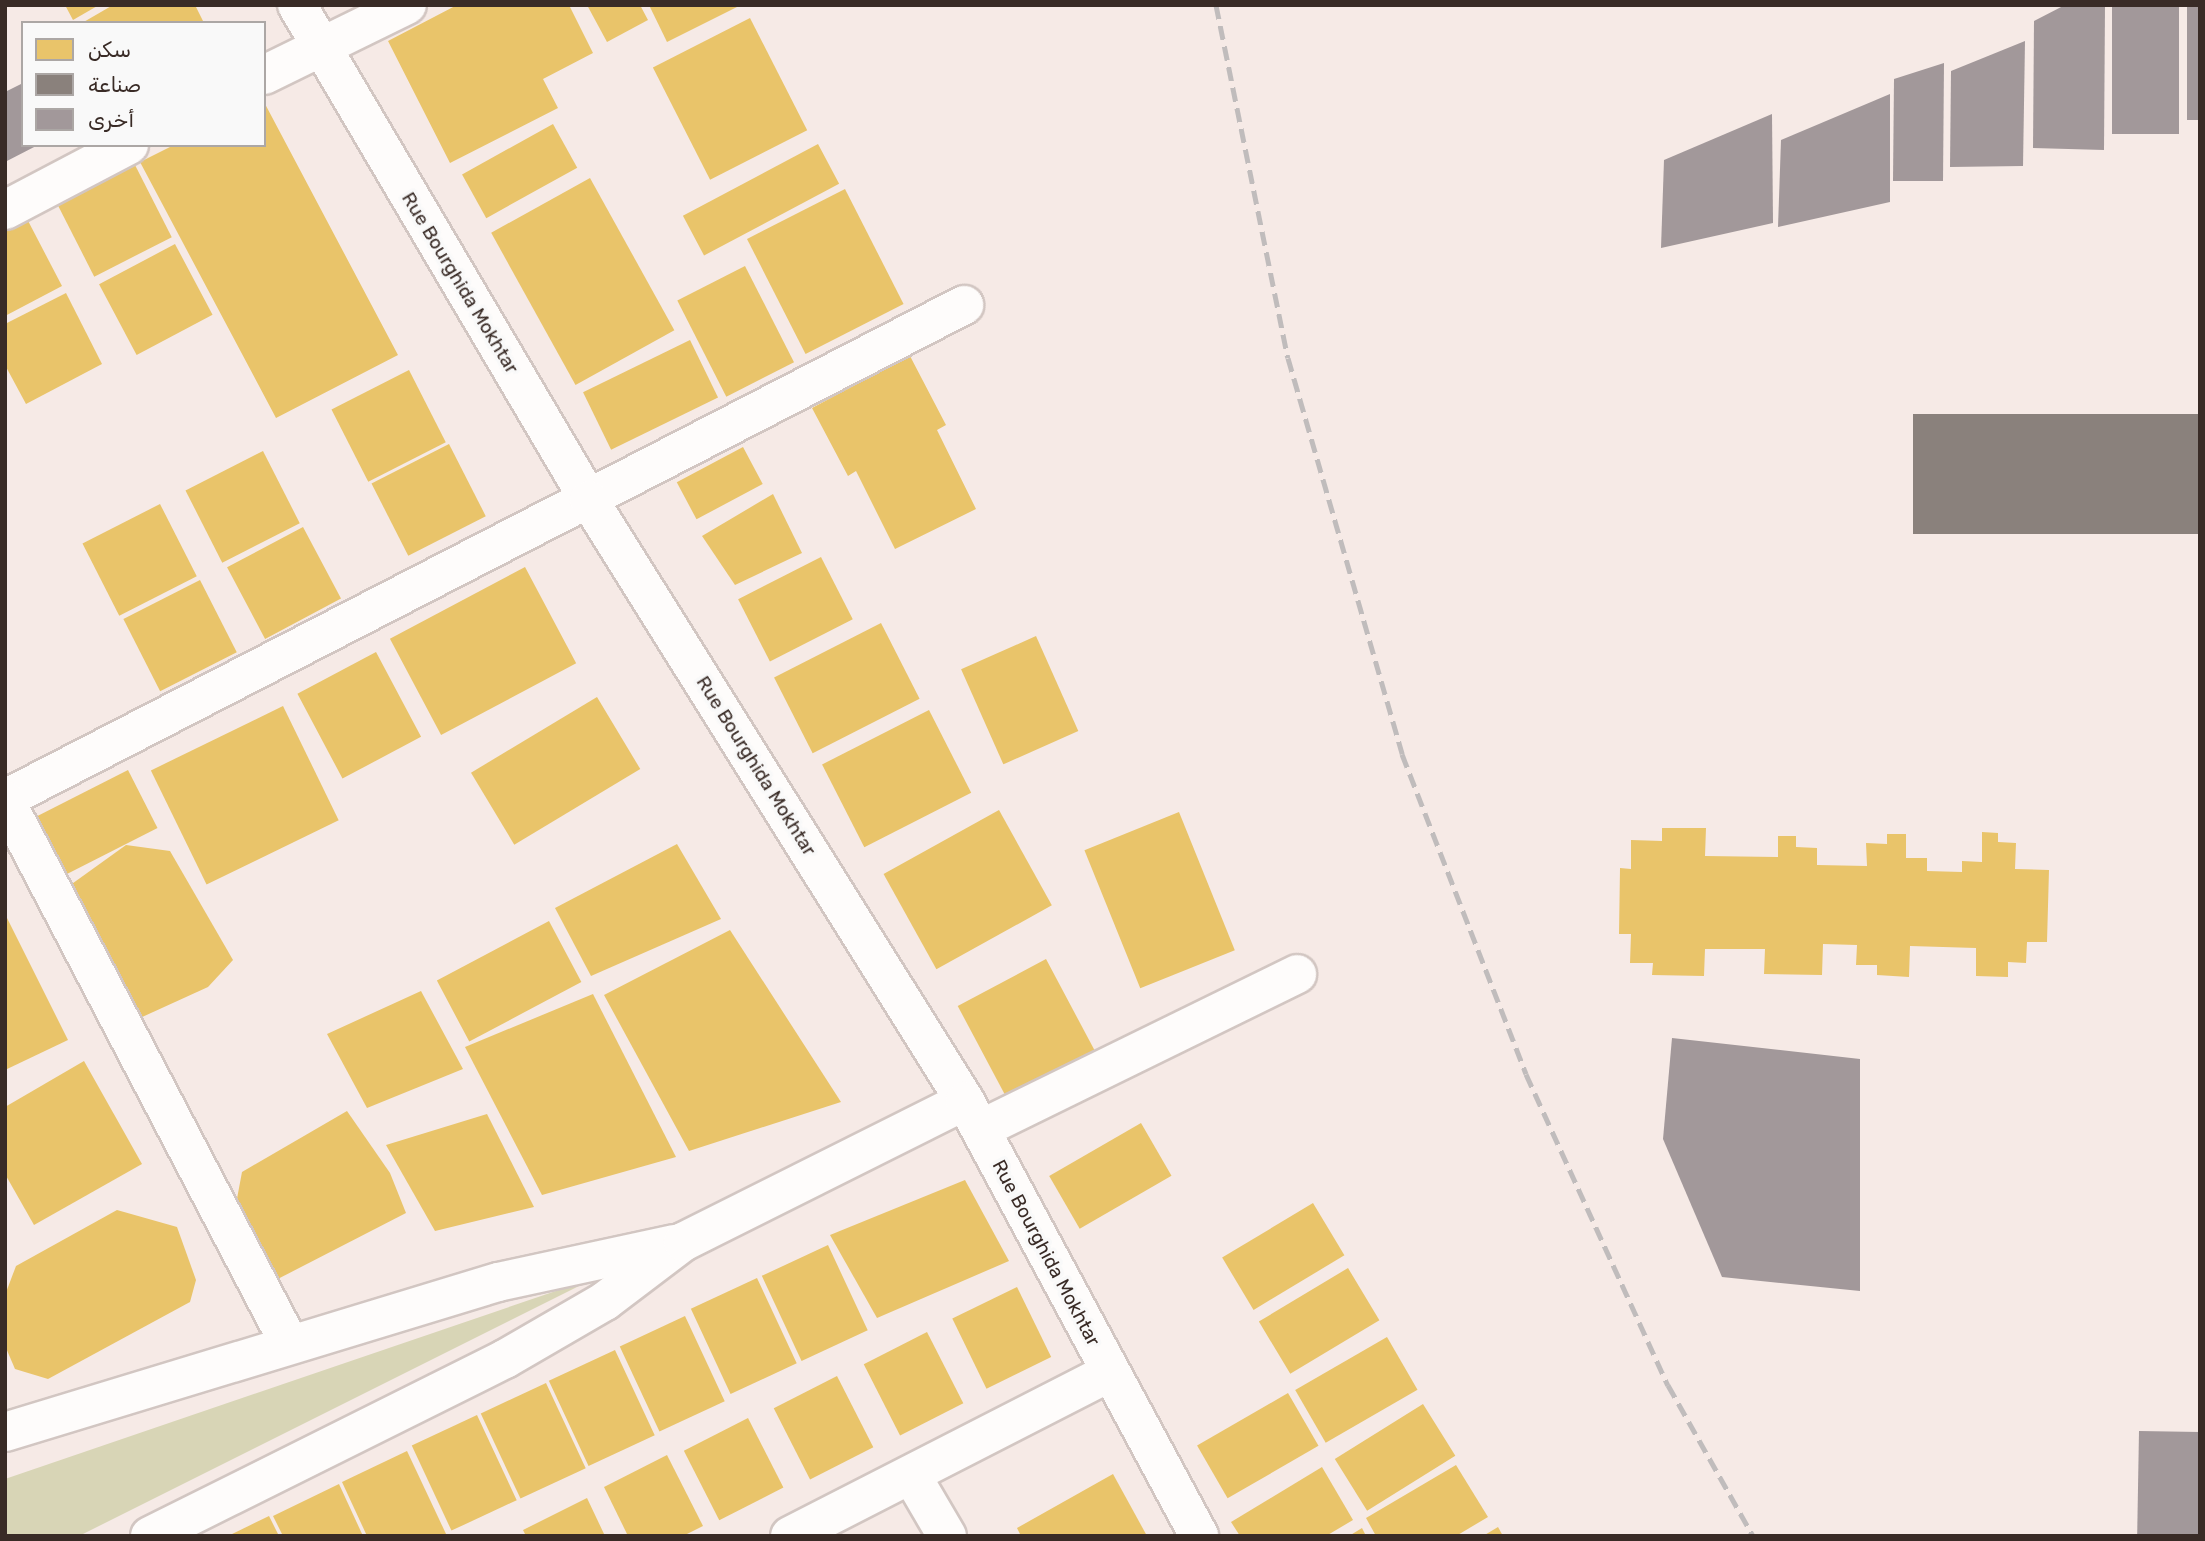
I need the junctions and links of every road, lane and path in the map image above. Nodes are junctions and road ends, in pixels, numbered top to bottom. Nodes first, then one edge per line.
1 (297, 5) edge
2 (407, 5) edge
3 (321, 46) junction
4 (266, 74) edge
5 (126, 147) edge
6 (5, 209) edge
7 (964, 305) dead end
8 (589, 500) junction
9 (5, 800) edge
10 (1297, 974) dead end
11 (973, 1115) junction
12 (683, 1242) junction
13 (288, 1341) junction
14 (1109, 1373) junction
15 (5, 1432) edge
16 (913, 1478) junction
17 (150, 1536) edge
18 (790, 1536) edge
19 (947, 1536) edge
20 (1199, 1536) edge

1 - 3 street, Rue Bourghida Mokhtar
2 - 3 street
3 - 4 street
3 - 8 street, Rue Bourghida Mokhtar
5 - 6 street
7 - 8 street
8 - 9 street
8 - 11 street, Rue Bourghida Mokhtar
9 - 13 street
10 - 11 street
11 - 12 street
11 - 14 street, Rue Bourghida Mokhtar
12 - 13 street
12 - 17 street
13 - 15 street
14 - 16 street
14 - 20 street, Rue Bourghida Mokhtar
16 - 18 street
16 - 19 street

